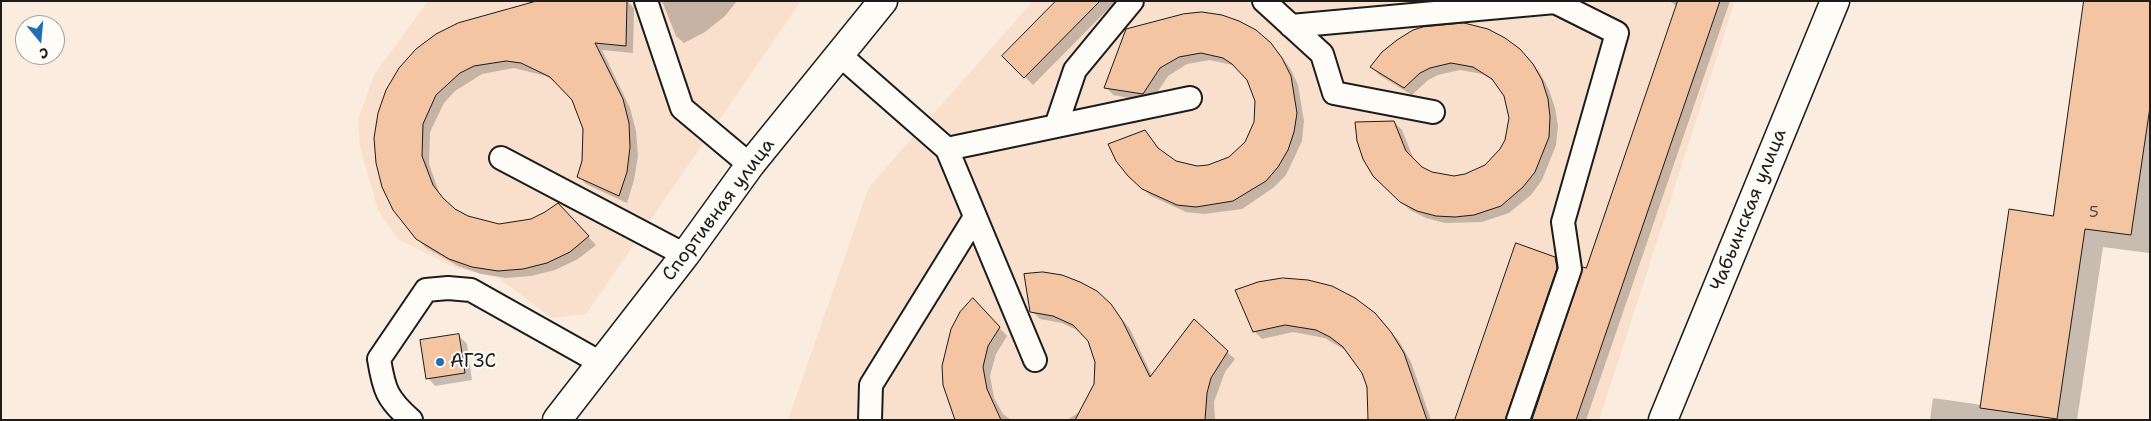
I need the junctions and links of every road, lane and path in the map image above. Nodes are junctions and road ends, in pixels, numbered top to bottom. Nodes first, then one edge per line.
1 (646, 1) edge
2 (1132, 1) edge
3 (1264, 1) edge
4 (1835, 1) edge
5 (878, 4) edge
6 (1291, 26) junction
7 (841, 56) junction
8 (1190, 98) dead end
9 (1433, 112) dead end
10 (1056, 126) junction
11 (947, 149) junction
12 (500, 158) dead end
13 (750, 166) junction
14 (975, 217) junction
15 (685, 255) junction
16 (1035, 360) dead end
17 (600, 363) junction
18 (411, 420) edge
19 (557, 420) edge
20 (870, 420) edge
21 (1518, 420) edge
22 (1663, 420) edge

1 - 13 lane
2 - 10 lane
3 - 6 lane
4 - 22 street, Чабьинская улица
5 - 7 street, Спортивная улица
6 - 9 lane
6 - 21 lane
7 - 11 lane
7 - 13 street, Спортивная улица
8 - 10 lane
10 - 11 lane
11 - 14 lane
12 - 15 lane
13 - 15 street, Спортивная улица
14 - 16 lane
14 - 20 lane
15 - 17 street, Спортивная улица
17 - 18 lane
17 - 19 street, Спортивная улица

